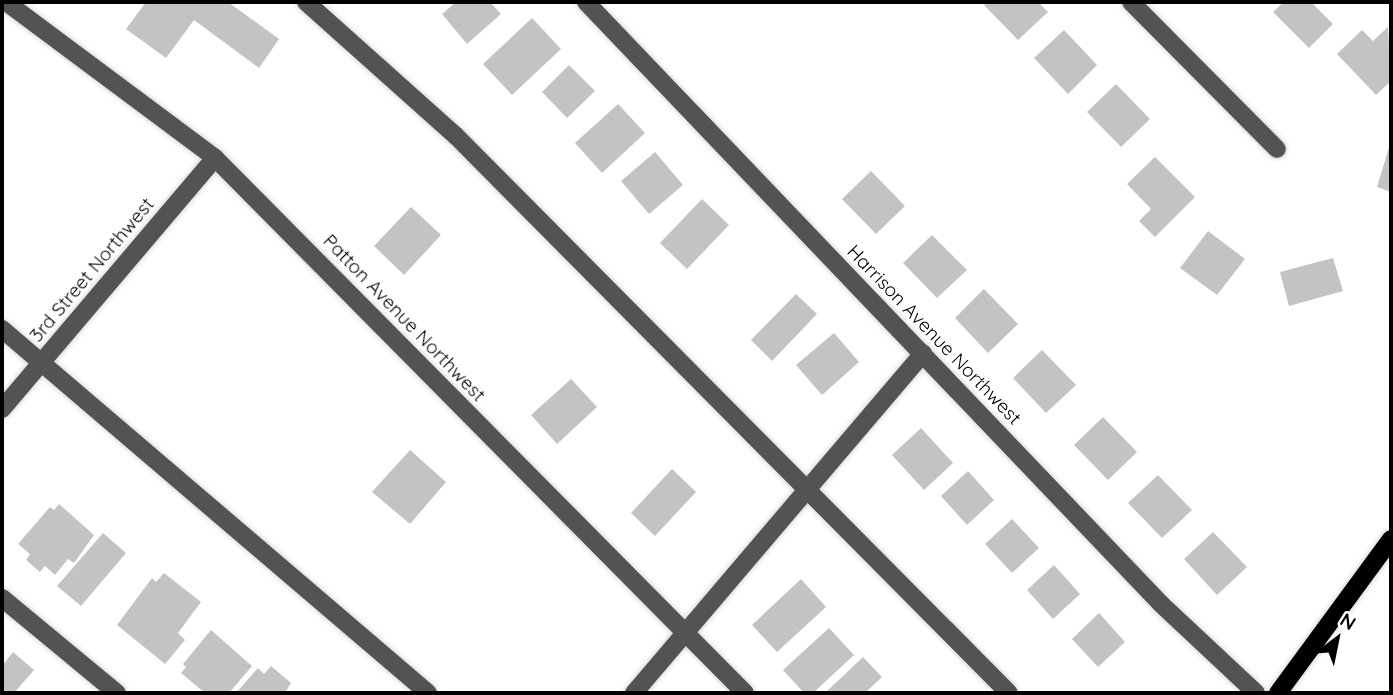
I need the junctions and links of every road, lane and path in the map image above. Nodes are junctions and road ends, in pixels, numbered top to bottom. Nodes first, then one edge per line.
1 (6, 2) edge
2 (306, 2) edge
3 (586, 2) edge
4 (1131, 2) edge
5 (1277, 149) dead end
6 (215, 158) junction
7 (2, 329) edge
8 (923, 353) junction
9 (41, 362) junction
10 (2, 409) edge
11 (809, 490) junction
12 (1391, 540) edge
13 (2, 598) edge
14 (687, 633) junction
15 (117, 693) edge
16 (428, 693) edge
17 (634, 693) edge
18 (745, 693) edge
19 (1009, 693) edge
20 (1256, 693) edge
21 (1278, 693) edge

1 - 6 street, Patton Avenue Northwest
2 - 11 street
3 - 8 street, Harrison Avenue Northwest
4 - 5 street
6 - 9 street, 3rd Street Northwest
6 - 14 street, Patton Avenue Northwest
7 - 9 street
8 - 11 street
8 - 20 street, Harrison Avenue Northwest
9 - 10 street, 3rd Street Northwest
9 - 16 street
11 - 14 street
11 - 19 street
12 - 21 main road
13 - 15 street
14 - 17 street
14 - 18 street, Patton Avenue Northwest

